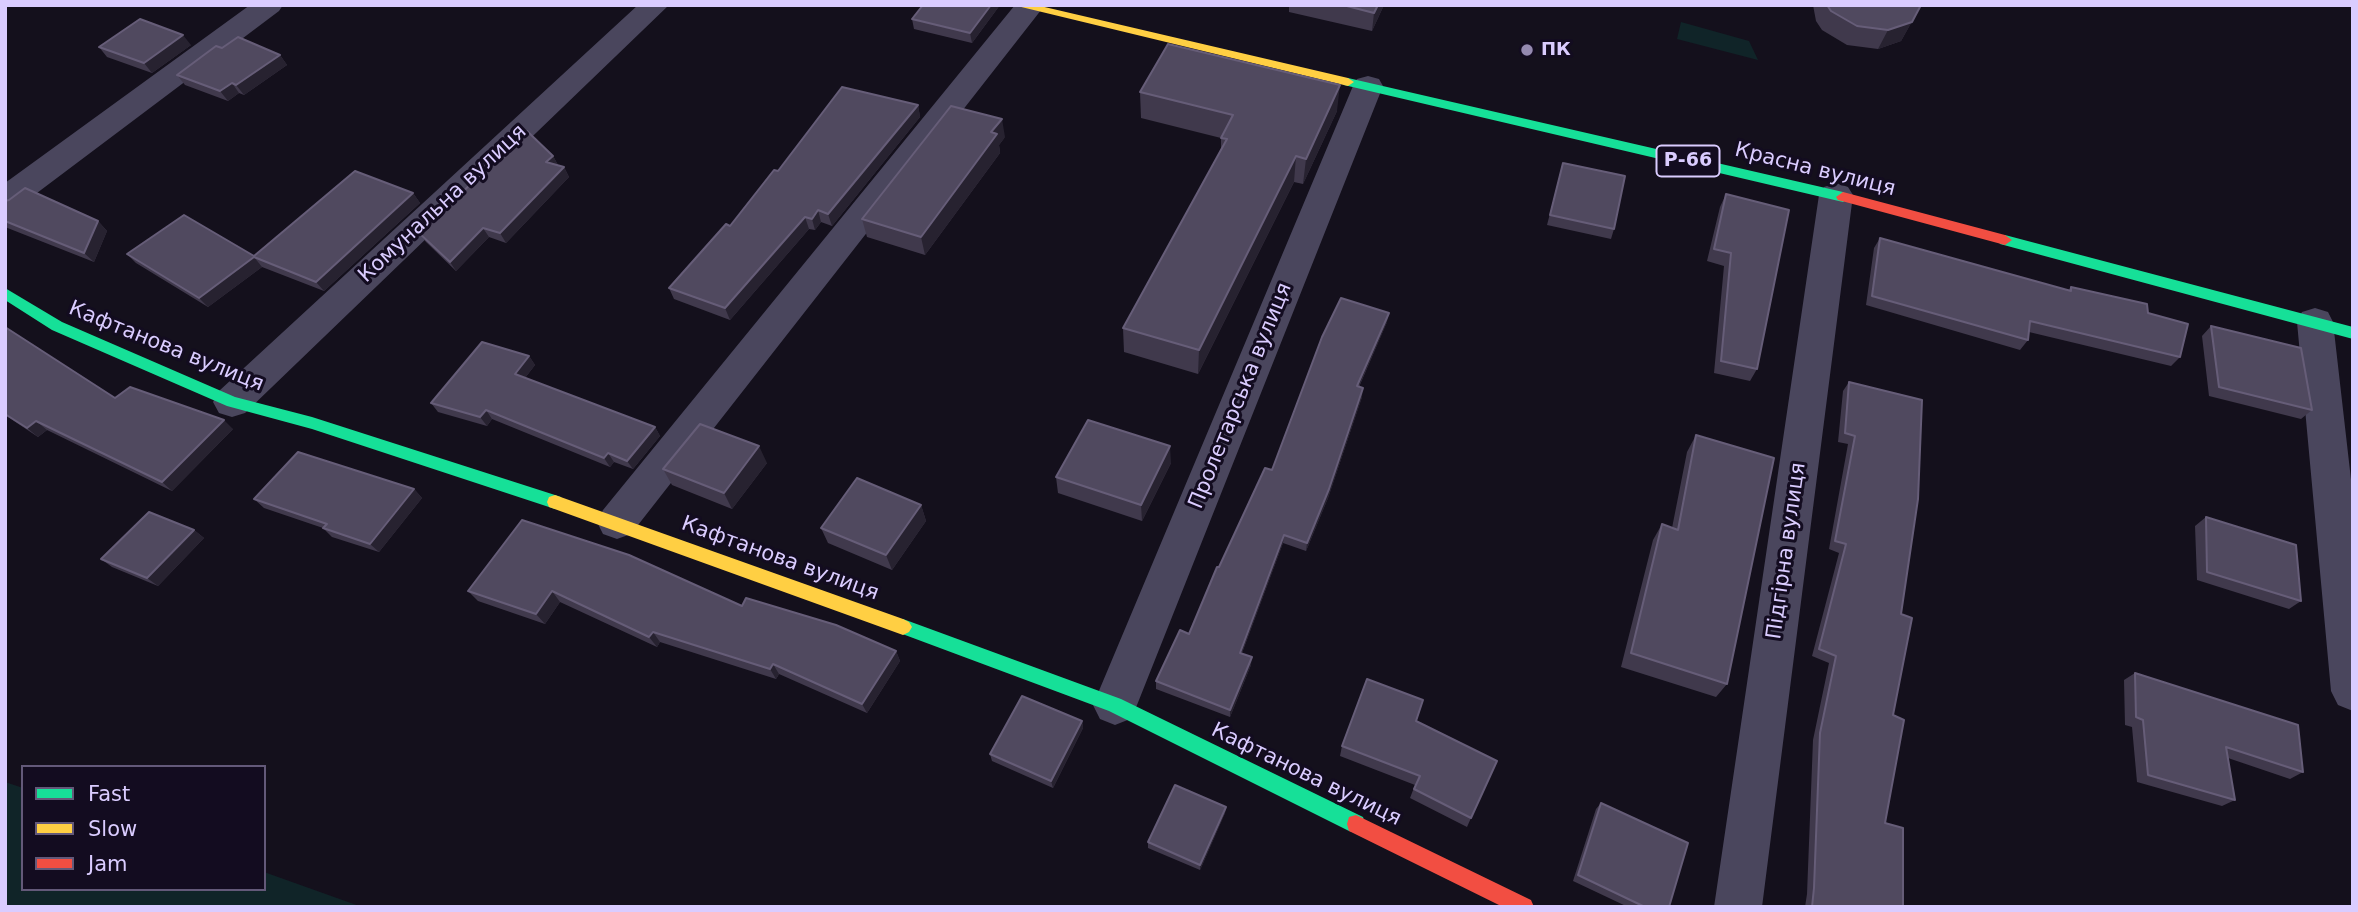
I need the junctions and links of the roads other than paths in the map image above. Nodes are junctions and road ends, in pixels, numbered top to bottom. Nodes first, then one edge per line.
1 (269, 5) edge
2 (655, 5) edge
3 (1026, 6) edge
4 (1368, 86) junction
5 (1836, 195) junction
6 (5, 200) edge
7 (5, 293) edge
8 (2315, 322) junction
9 (2353, 333) edge
10 (232, 402) junction
11 (617, 522) junction
12 (2353, 691) edge
13 (1115, 705) junction
14 (1524, 907) edge
15 (1738, 907) edge

1 - 6 street
2 - 10 street, Комунальна вулиця
3 - 4 street, Красна вулиця / Р-66
3 - 11 street
4 - 5 street, Красна вулиця / Р-66
4 - 13 street, Пролетарська вулиця
5 - 8 street, Красна вулиця / Р-66
5 - 15 street, Підгірна вулиця
7 - 10 street, Кафтанова вулиця
8 - 9 street, Красна вулиця / Р-66
8 - 12 street
10 - 11 street, Кафтанова вулиця
11 - 13 street, Кафтанова вулиця
13 - 14 street, Кафтанова вулиця

